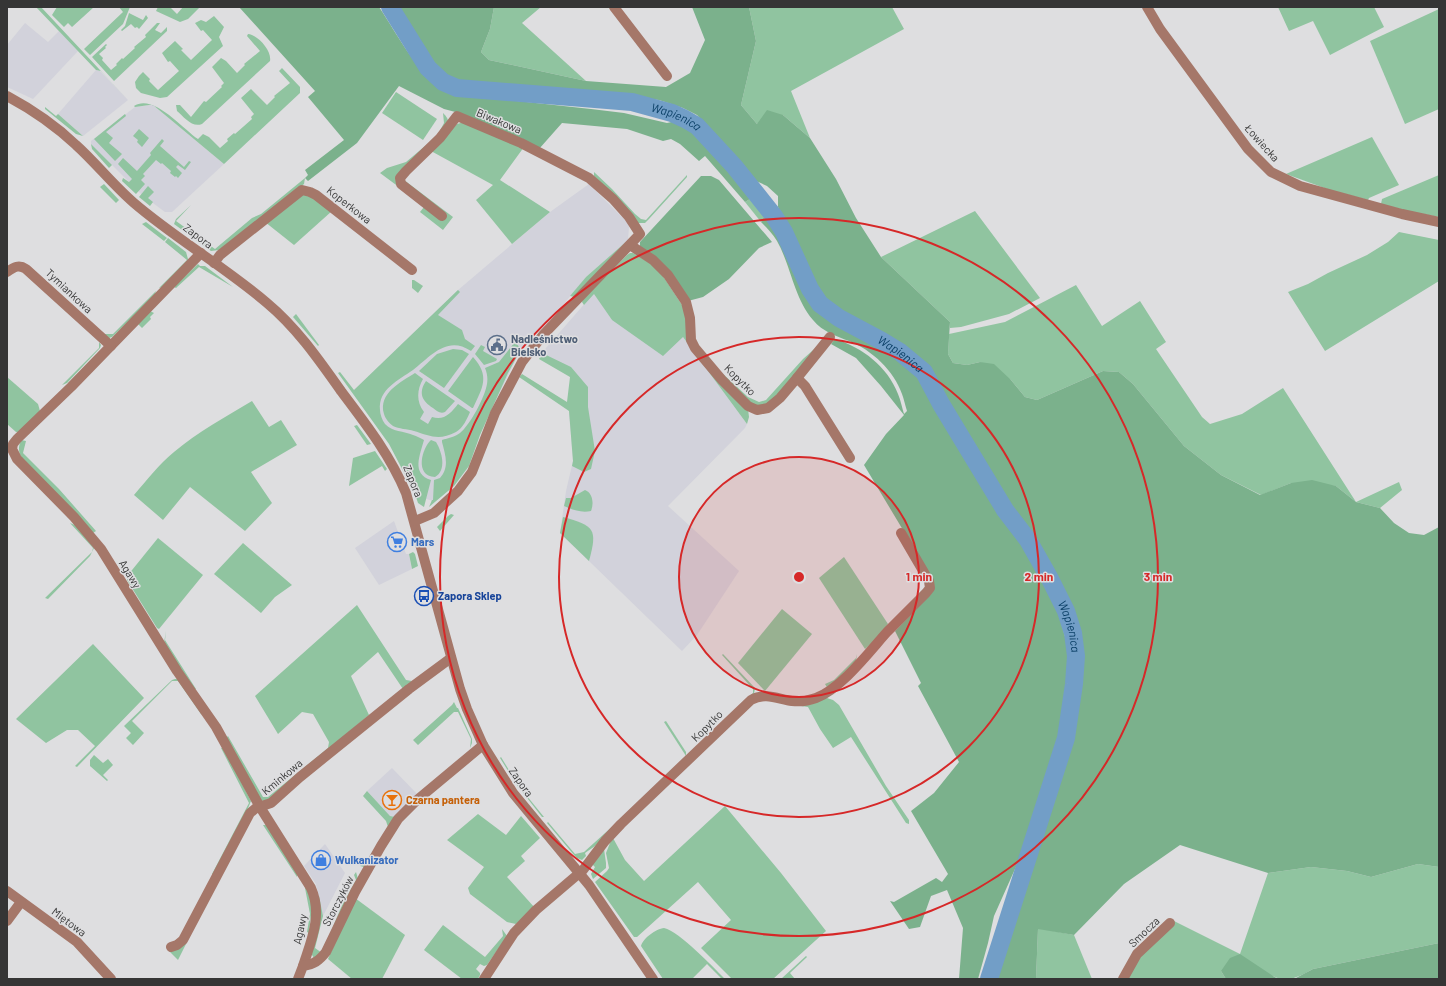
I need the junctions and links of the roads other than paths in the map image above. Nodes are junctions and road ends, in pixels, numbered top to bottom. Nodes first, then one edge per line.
1 (614, 7) edge
2 (1147, 7) edge
3 (667, 76) dead end
4 (7, 96) edge
5 (442, 216) dead end
6 (1439, 222) edge
7 (630, 245) junction
8 (201, 253) junction
9 (214, 263) junction
10 (412, 270) dead end
11 (7, 272) edge
12 (830, 337) dead end
13 (111, 346) junction
14 (797, 378) junction
15 (10, 444) edge
16 (850, 458) dead end
17 (414, 521) junction
18 (901, 533) dead end
19 (451, 658) junction
20 (484, 745) junction
21 (260, 807) junction
22 (579, 873) junction
23 (7, 891) edge
24 (21, 902) junction
25 (7, 921) edge
26 (1170, 923) dead end
27 (171, 947) dead end
28 (303, 966) junction
29 (111, 979) edge
30 (298, 979) edge
31 (484, 979) edge
32 (653, 979) edge
33 (1123, 979) edge

1 - 3 street
2 - 6 street, Łowiecka
4 - 8 street, Zapora
5 - 7 street, Biwakowa
7 - 14 street, Kopytko
7 - 17 street
8 - 9 street, Zapora
8 - 13 street, Agawy
9 - 10 street, Koperkowa
9 - 17 street, Zapora
11 - 13 street, Tymiankowa
12 - 14 street, Kopytko
13 - 15 street, Agawy
14 - 16 street
15 - 21 street, Agawy
17 - 19 street, Zapora
18 - 22 street, Kopytko
19 - 20 street, Zapora
19 - 21 street, Kminkowa
20 - 22 street, Zapora
20 - 28 street, Storczyków
21 - 27 street, Kminkowa
21 - 28 street, Agawy
22 - 31 street, Kopytko
22 - 32 street, Zapora
23 - 24 street, Miętowa
24 - 25 street
24 - 29 street, Miętowa
26 - 33 street, Smocza
28 - 30 street

